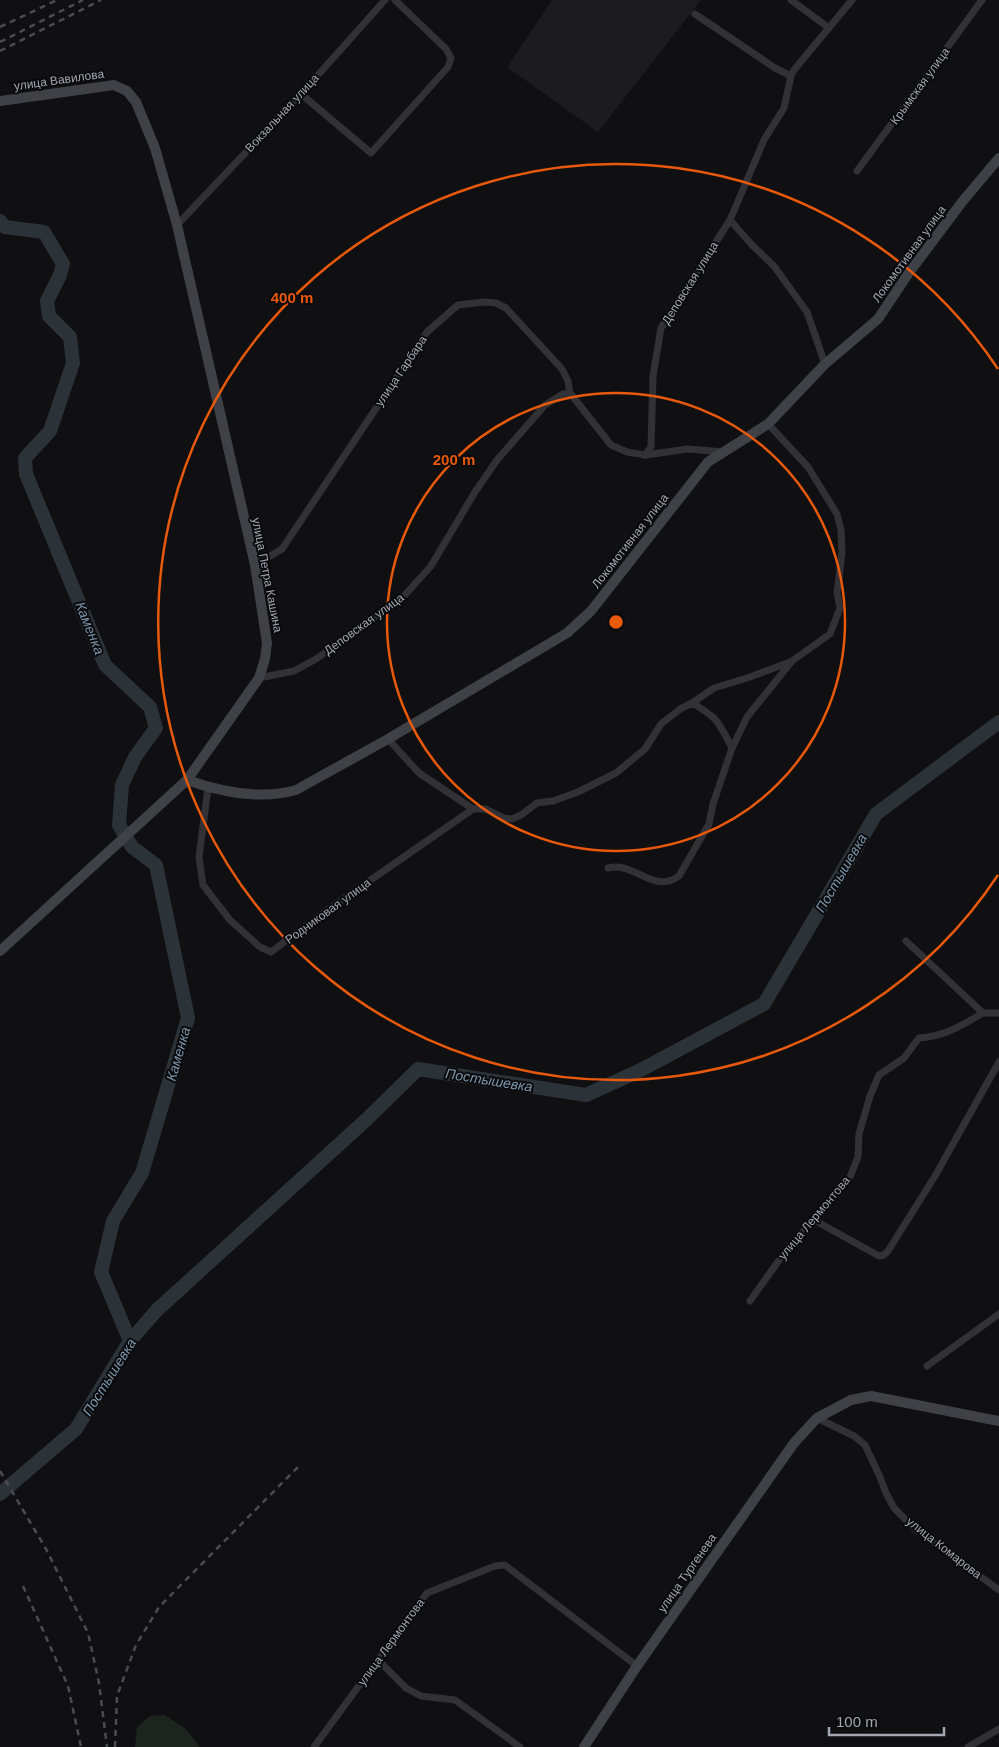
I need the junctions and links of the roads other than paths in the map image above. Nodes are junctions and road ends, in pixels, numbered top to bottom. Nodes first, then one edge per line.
1 (384, 0) edge
2 (395, 0) edge
3 (791, 0) edge
4 (852, 0) edge
5 (982, 0) edge
6 (695, 14) dead end
7 (829, 28) junction
8 (791, 76) junction
9 (301, 94) junction
10 (0, 101) edge
11 (999, 158) edge
12 (857, 171) dead end
13 (730, 220) junction
14 (177, 225) junction
15 (825, 364) junction
16 (570, 393) junction
17 (768, 424) junction
18 (724, 452) junction
19 (645, 455) junction
20 (255, 565) junction
21 (792, 662) junction
22 (259, 678) junction
23 (692, 703) junction
24 (388, 739) junction
25 (732, 748) junction
26 (187, 780) junction
27 (208, 788) junction
28 (473, 810) junction
29 (608, 868) dead end
30 (906, 941) dead end
31 (0, 951) edge
32 (983, 1013) junction
33 (999, 1013) edge
34 (999, 1062) edge
35 (814, 1220) junction
36 (750, 1301) dead end
37 (999, 1314) edge
38 (927, 1366) dead end
39 (817, 1418) junction
40 (999, 1421) edge
41 (999, 1590) edge
42 (378, 1660) junction
43 (637, 1666) junction
44 (999, 1729) edge
45 (314, 1747) edge
46 (520, 1747) edge
47 (584, 1747) edge
48 (968, 1747) edge

1 - 9 street, Вокзальная улица
2 - 9 street
3 - 7 street
4 - 7 street, Деповская улица
5 - 12 street, Крымская улица
6 - 8 street
7 - 8 street, Деповская улица
8 - 13 street, Деповская улица
9 - 14 street, Вокзальная улица
10 - 14 street, улица Вавилова
11 - 15 street, Локомотивная улица
13 - 15 street
13 - 19 street, Деповская улица
14 - 20 street, улица Петра Кашина
15 - 17 street, Локомотивная улица
16 - 19 street
16 - 20 street, улица Гарбара
16 - 22 street, Деповская улица
17 - 18 street, Локомотивная улица
17 - 21 street
18 - 19 street
18 - 24 street, Локомотивная улица
20 - 22 street, улица Петра Кашина
21 - 23 street
21 - 25 street
22 - 26 street, улица Петра Кашина
23 - 25 street
23 - 28 street
24 - 27 street, Локомотивная улица
24 - 28 street
25 - 29 street
26 - 27 street, Локомотивная улица
26 - 31 street, улица Петра Кашина
27 - 28 street, Родниковая улица
30 - 32 street
32 - 33 street
32 - 35 street, улица Лермонтова
34 - 35 street
35 - 36 street, улица Лермонтова
37 - 38 street
39 - 40 street, улица Тургенева
39 - 41 street, улица Комарова
39 - 43 street, улица Тургенева
42 - 43 street, улица Лермонтова
42 - 45 street, улица Лермонтова
42 - 46 street
43 - 47 street, улица Тургенева
44 - 48 street

